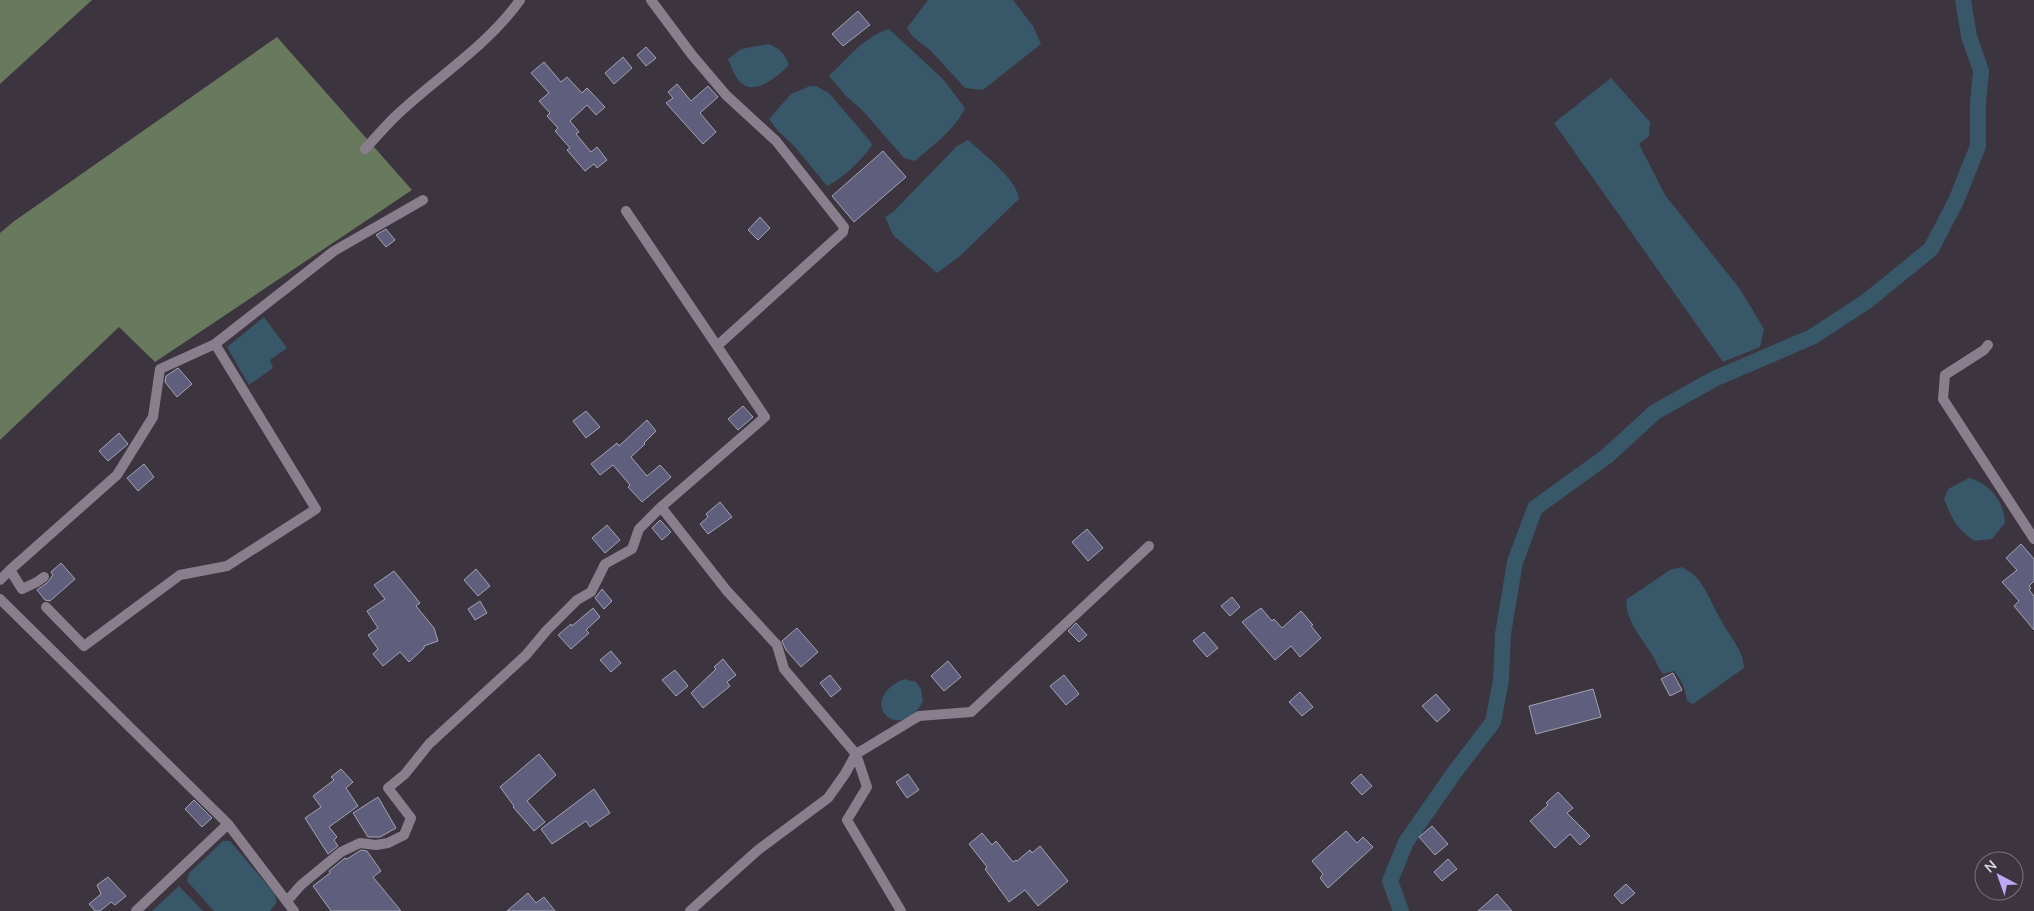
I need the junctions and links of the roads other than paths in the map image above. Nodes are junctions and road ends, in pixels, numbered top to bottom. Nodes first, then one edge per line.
1 (520, 0) edge
2 (651, 0) edge
3 (365, 149) dead end
4 (423, 200) dead end
5 (626, 211) dead end
6 (215, 344) junction
7 (1988, 345) dead end
8 (717, 346) junction
9 (661, 507) junction
10 (2034, 539) edge
11 (1149, 546) dead end
12 (10, 570) junction
13 (44, 577) dead end
14 (0, 580) edge
15 (0, 599) edge
16 (46, 606) dead end
17 (856, 754) junction
18 (228, 824) junction
19 (287, 901) junction
20 (136, 911) edge
21 (294, 911) edge
22 (690, 911) edge
23 (901, 911) edge

1 - 3 street
2 - 8 street
4 - 6 street
5 - 8 street
6 - 12 street
6 - 16 street
7 - 10 street
8 - 9 street
9 - 17 street
9 - 19 street
11 - 17 street
12 - 13 street
12 - 14 street
15 - 18 street
17 - 22 street
17 - 23 street
18 - 19 street
18 - 20 street
19 - 21 street

